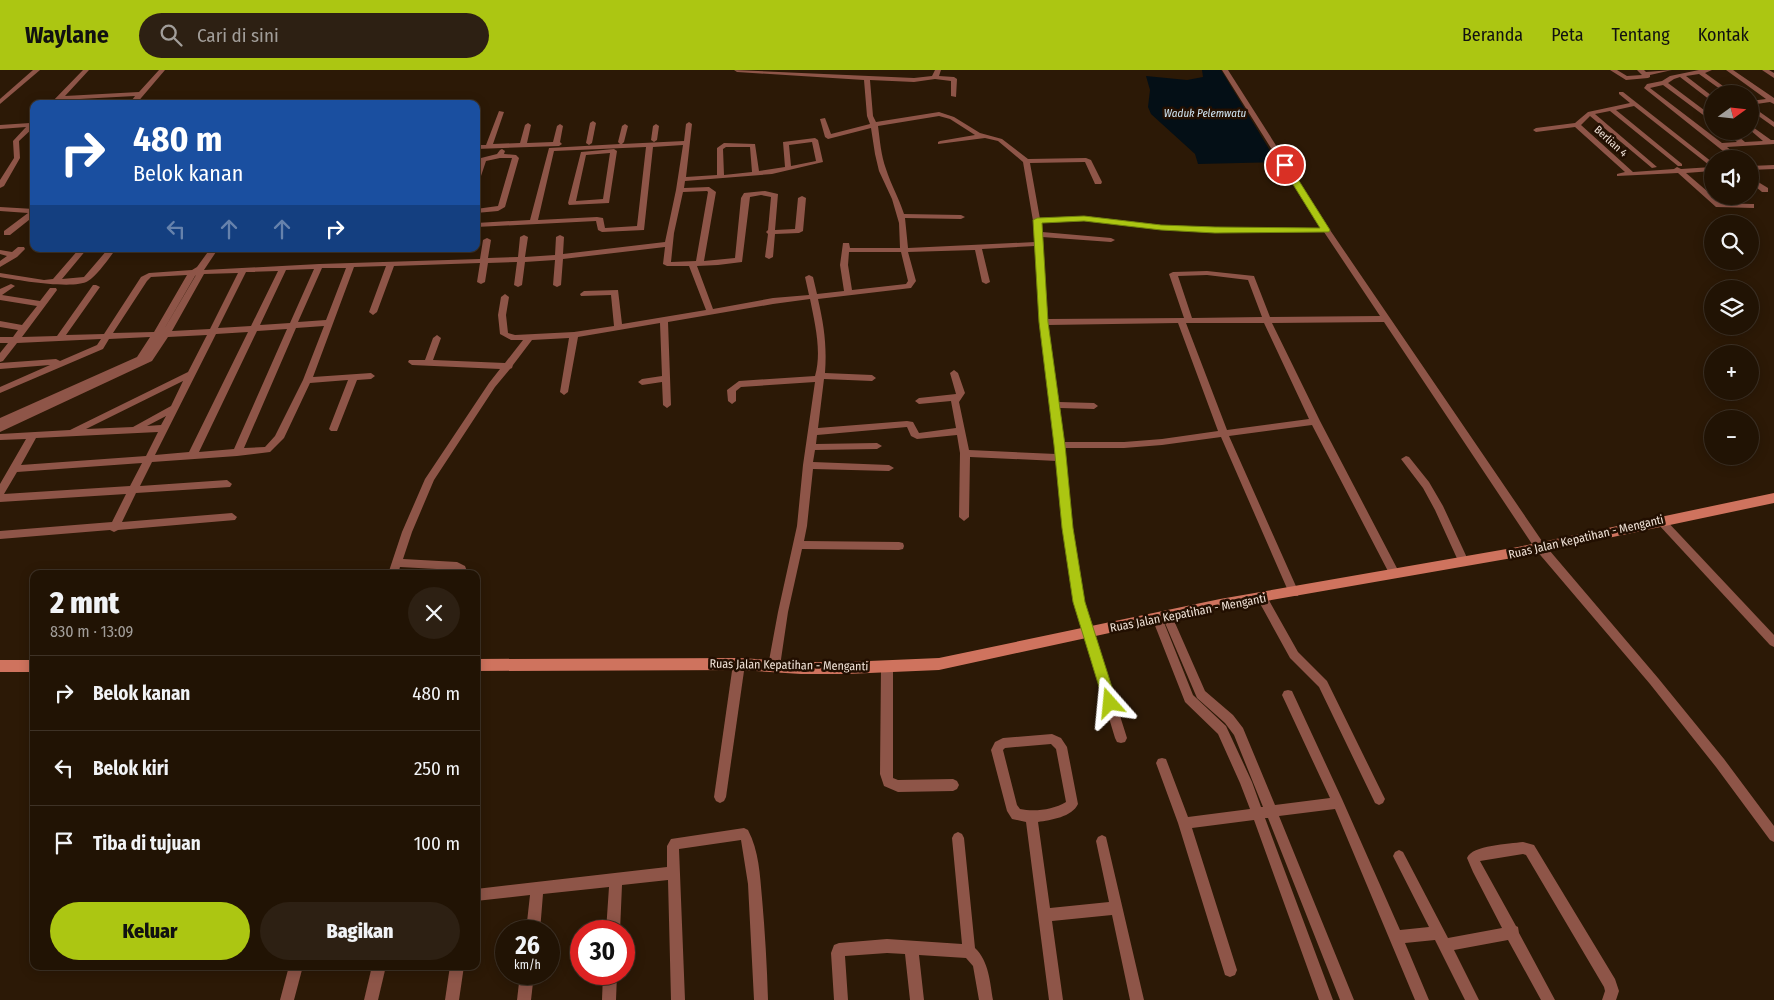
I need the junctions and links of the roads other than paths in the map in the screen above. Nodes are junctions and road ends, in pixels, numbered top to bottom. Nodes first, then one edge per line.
1 (37, 70) edge
2 (86, 70) edge
3 (162, 70) edge
4 (738, 70) edge
5 (938, 70) edge
6 (1225, 70) edge
7 (1613, 70) edge
8 (1669, 70) edge
9 (1709, 70) edge
10 (1729, 70) edge
11 (1736, 70) edge
12 (1765, 70) edge
13 (1642, 72) edge
14 (1702, 73) junction
15 (1682, 76) junction
16 (1774, 76) edge
17 (935, 77) junction
18 (867, 78) junction
19 (1664, 83) junction
20 (1719, 85) edge
21 (1621, 93) dead end
22 (1704, 93) edge
23 (141, 94) junction
24 (954, 96) dead end
25 (59, 98) joint
26 (136, 100) edge
27 (1773, 100) edge
28 (0, 102) edge
29 (1759, 102) edge
30 (1634, 104) junction
31 (1610, 108) junction
32 (501, 112) dead end
33 (1590, 113) junction
34 (1704, 113) edge
35 (1759, 114) edge
36 (823, 118) dead end
37 (593, 123) dead end
38 (30, 124) edge
39 (688, 124) dead end
40 (528, 125) dead end
41 (874, 125) junction
42 (1774, 125) edge
43 (560, 126) dead end
44 (625, 126) dead end
45 (656, 126) dead end
46 (1577, 126) junction
47 (0, 127) edge
48 (30, 127) edge
49 (1536, 130) dead end
50 (1759, 133) edge
51 (985, 136) junction
52 (1739, 140) edge
53 (687, 141) junction
54 (621, 142) junction
55 (652, 142) junction
56 (1772, 142) edge
57 (589, 143) junction
58 (940, 143) dead end
59 (1744, 144) junction
60 (1721, 145) junction
61 (523, 146) junction
62 (480, 147) edge
63 (489, 147) junction
64 (553, 147) junction
65 (600, 149) junction
66 (1727, 150) edge
67 (480, 152) edge
68 (501, 154) junction
69 (1774, 160) edge
70 (1026, 161) junction
71 (1759, 161) edge
72 (1704, 162) edge
73 (1774, 166) edge
74 (480, 167) edge
75 (788, 167) junction
76 (1654, 167) junction
77 (1678, 167) junction
78 (1704, 167) edge
79 (1759, 167) edge
80 (1629, 172) junction
81 (756, 174) junction
82 (1619, 175) dead end
83 (720, 177) junction
84 (1098, 182) dead end
85 (681, 185) junction
86 (0, 186) edge
87 (1759, 186) edge
88 (1765, 190) dead end
89 (1704, 191) edge
90 (802, 198) dead end
91 (1720, 205) edge
92 (1750, 205) edge
93 (0, 209) edge
94 (480, 210) edge
95 (30, 211) edge
96 (30, 214) edge
97 (901, 216) junction
98 (962, 217) dead end
99 (1037, 220) junction
100 (533, 223) junction
101 (480, 225) edge
102 (1326, 230) junction
103 (8, 232) dead end
104 (770, 232) junction
105 (524, 237) dead end
106 (560, 237) dead end
107 (1037, 239) junction
108 (487, 240) dead end
109 (1111, 240) dead end
110 (669, 244) junction
111 (978, 247) junction
112 (904, 250) junction
113 (0, 252) edge
114 (81, 252) edge
115 (110, 252) edge
116 (212, 252) edge
117 (559, 257) junction
118 (769, 257) dead end
119 (520, 260) junction
120 (484, 261) junction
121 (391, 264) junction
122 (696, 264) junction
123 (0, 265) edge
124 (350, 265) junction
125 (319, 266) junction
126 (199, 269) junction
127 (283, 269) junction
128 (243, 271) junction
129 (0, 275) edge
130 (809, 277) dead end
131 (481, 282) dead end
132 (986, 282) dead end
133 (518, 285) dead end
134 (557, 285) dead end
135 (11, 286) dead end
136 (54, 286) junction
137 (96, 287) dead end
138 (848, 292) junction
139 (0, 293) edge
140 (584, 294) dead end
141 (0, 297) edge
142 (506, 297) dead end
143 (814, 297) junction
144 (42, 304) junction
145 (710, 311) junction
146 (373, 312) dead end
147 (664, 319) junction
148 (1386, 319) junction
149 (1185, 321) junction
150 (1267, 321) junction
151 (1044, 322) junction
152 (327, 323) junction
153 (0, 324) edge
154 (292, 327) junction
155 (618, 327) junction
156 (23, 328) junction
157 (253, 329) junction
158 (213, 331) junction
159 (161, 334) junction
160 (574, 335) junction
161 (107, 336) junction
162 (60, 338) junction
163 (437, 338) dead end
164 (530, 338) junction
165 (0, 340) edge
166 (15, 340) junction
167 (0, 359) edge
168 (65, 362) junction
169 (412, 362) dead end
170 (428, 362) junction
171 (0, 366) edge
172 (509, 366) junction
173 (191, 374) junction
174 (954, 374) dead end
175 (371, 376) dead end
176 (354, 377) junction
177 (667, 378) junction
178 (819, 378) junction
179 (872, 378) dead end
180 (307, 380) junction
181 (642, 382) dead end
182 (0, 390) edge
183 (564, 392) dead end
184 (958, 397) junction
185 (732, 401) dead end
186 (919, 401) dead end
187 (667, 405) dead end
188 (1054, 405) junction
189 (1094, 406) dead end
190 (176, 407) junction
191 (1315, 421) junction
192 (0, 422) edge
193 (165, 428) junction
194 (0, 429) edge
195 (133, 430) junction
196 (334, 430) dead end
197 (960, 431) junction
198 (814, 432) junction
199 (68, 433) junction
200 (1224, 434) junction
201 (33, 435) junction
202 (0, 437) edge
203 (1060, 445) junction
204 (877, 446) dead end
205 (811, 447) junction
206 (965, 453) junction
207 (237, 454) junction
208 (192, 456) junction
209 (1061, 458) junction
210 (1406, 459) dead end
211 (148, 460) junction
212 (808, 465) junction
213 (889, 468) dead end
214 (14, 469) junction
215 (227, 484) dead end
216 (134, 489) junction
217 (0, 493) edge
218 (0, 498) edge
219 (1774, 498) edge
220 (232, 517) dead end
221 (964, 517) dead end
222 (1662, 521) junction
223 (114, 528) junction
224 (0, 535) edge
225 (798, 545) junction
226 (899, 546) dead end
227 (1540, 547) junction
228 (1464, 562) junction
229 (396, 563) junction
230 (394, 570) edge
231 (461, 570) edge
232 (1395, 574) junction
233 (1294, 593) junction
234 (1262, 598) junction
235 (1162, 617) junction
236 (1088, 633) junction
237 (1774, 642) edge
238 (480, 664) edge
239 (739, 664) junction
240 (0, 666) edge
241 (30, 666) edge
242 (774, 666) junction
243 (887, 667) junction
244 (1186, 677) junction
245 (1288, 695) dead end
246 (1214, 706) junction
247 (1201, 709) junction
248 (1121, 738) dead end
249 (1162, 763) dead end
250 (953, 785) dead end
251 (720, 797) dead end
252 (1379, 798) dead end
253 (1338, 802) junction
254 (1272, 810) junction
255 (1256, 812) junction
256 (1031, 816) junction
257 (1184, 823) junction
258 (1774, 836) edge
259 (958, 838) dead end
260 (1102, 841) dead end
261 (1399, 856) dead end
262 (674, 873) junction
263 (616, 880) junction
264 (537, 890) junction
265 (480, 895) edge
266 (1117, 908) junction
267 (1044, 915) junction
268 (534, 920) edge
269 (614, 920) edge
270 (1513, 932) junction
271 (1396, 938) junction
272 (1442, 939) junction
273 (1305, 942) junction
274 (1324, 942) junction
275 (911, 948) junction
276 (969, 951) junction
277 (295, 970) edge
278 (378, 970) edge
279 (456, 970) edge
280 (1230, 970) dead end
281 (526, 985) edge
282 (609, 985) edge
283 (287, 1000) edge
284 (371, 1000) edge
285 (452, 1000) edge
286 (524, 1000) edge
287 (608, 1000) edge
288 (678, 1000) edge
289 (761, 1000) edge
290 (841, 1000) edge
291 (917, 1000) edge
292 (986, 1000) edge
293 (1056, 1000) edge
294 (1137, 1000) edge
295 (1326, 1000) edge
296 (1347, 1000) edge
297 (1422, 1000) edge
298 (1472, 1000) edge
299 (1548, 1000) edge
300 (1609, 1000) edge

1 - 28 street
2 - 25 street
3 - 23 street
4 - 18 street
5 - 17 street
6 - 102 street
7 - 13 street
8 - 13 street
9 - 14 street
10 - 27 street
11 - 27 street
12 - 16 street
14 - 15 street
14 - 20 street
15 - 19 street
15 - 22 street
17 - 18 street
17 - 24 street
18 - 41 street
19 - 34 street
19 - 60 street
21 - 30 street
23 - 25 street
23 - 26 street
27 - 29 street
30 - 31 street
30 - 72 street
31 - 33 street
31 - 77 street
32 - 63 street
33 - 46 street
33 - 76 street
35 - 42 street
36 - 41 street
37 - 57 street
38 - 47 street
39 - 53 street
40 - 61 street
41 - 51 street
41 - 97 street
43 - 64 street
44 - 54 street
45 - 55 street
46 - 49 street
46 - 80 street, Berlian 4
48 - 86 street
50 - 56 street
51 - 58 street
51 - 70 street
52 - 59 street
53 - 55 street
53 - 85 street
54 - 55 street
54 - 57 street
55 - 65 street
55 - 100 street
56 - 59 street
57 - 64 street
59 - 60 street
60 - 66 street
61 - 63 street
61 - 64 street
62 - 63 street
64 - 65 street
64 - 68 street
64 - 100 street
65 - 65 street
67 - 68 street
68 - 74 street
68 - 94 street
69 - 71 street
70 - 84 street
70 - 99 street
73 - 79 street
75 - 75 street
75 - 81 street
76 - 77 street
76 - 80 street
77 - 78 street
77 - 80 street
77 - 89 street
80 - 82 street
81 - 83 street
81 - 83 street
83 - 85 street
85 - 110 street
85 - 122 street
87 - 88 street
90 - 104 street
91 - 92 street
93 - 95 street
96 - 103 street
97 - 98 street
97 - 112 street
99 - 102 street
99 - 107 street
100 - 101 street
102 - 148 street
104 - 118 street
104 - 122 street
105 - 119 street
106 - 117 street
107 - 109 street
107 - 111 street
107 - 151 street
108 - 120 street
110 - 117 street
110 - 122 street
111 - 112 street
111 - 132 street
112 - 138 street
112 - 138 street
113 - 123 street
114 - 136 street
115 - 136 street
116 - 126 street
117 - 119 street
117 - 134 street
119 - 120 street
119 - 133 street
120 - 121 street
120 - 131 street
121 - 124 street
121 - 146 street
122 - 145 street
124 - 125 street
124 - 152 street
125 - 127 street
125 - 154 street
126 - 128 street
126 - 159 street
126 - 161 street
127 - 128 street
127 - 157 street
128 - 158 street
129 - 136 street
130 - 143 street
135 - 139 street
136 - 144 street
137 - 162 street
138 - 143 street
140 - 155 street
141 - 144 street
142 - 164 street
143 - 145 street
143 - 178 street
144 - 156 street
145 - 147 street
147 - 155 street
147 - 177 street
148 - 150 street
148 - 227 street
149 - 150 street
149 - 150 street
149 - 151 street
149 - 200 street
150 - 191 street
151 - 188 street
152 - 154 street
152 - 180 street
153 - 156 street
154 - 157 street
154 - 207 street
155 - 160 street
156 - 166 street
157 - 158 street
157 - 208 street
158 - 159 street
158 - 173 street
159 - 161 street
159 - 192 street
159 - 194 street
160 - 164 street
160 - 183 street
161 - 162 street
161 - 168 street
162 - 166 street
163 - 170 street
164 - 172 street
165 - 166 street
166 - 167 street
168 - 171 street
168 - 182 street
169 - 170 street
170 - 172 street
172 - 229 street
173 - 190 street
173 - 199 street
174 - 184 street
175 - 176 street
176 - 180 street
176 - 196 street
177 - 181 street
177 - 187 street
178 - 179 street
178 - 185 street
178 - 198 street
180 - 207 street
184 - 186 street
184 - 197 street
188 - 189 street
188 - 203 street
190 - 193 street
190 - 195 street
191 - 200 street
191 - 232 street
193 - 195 street
193 - 211 street
195 - 199 street
197 - 198 street
197 - 206 street
198 - 205 street
199 - 201 street
200 - 203 street
200 - 233 street
201 - 202 street
201 - 214 street
203 - 209 street
204 - 205 street
205 - 212 street
206 - 209 street
206 - 221 street
207 - 208 street
208 - 211 street
209 - 236 street
210 - 228 street
211 - 214 street
211 - 216 street
212 - 213 street
212 - 225 street
214 - 217 street
215 - 216 street
216 - 218 street
216 - 223 street
219 - 222 main road, Ruas Jalan Kepatihan - Menganti
220 - 223 street
222 - 227 main road, Ruas Jalan Kepatihan - Menganti
222 - 237 street
223 - 224 street
225 - 226 street
225 - 242 street
227 - 228 main road, Ruas Jalan Kepatihan - Menganti
227 - 258 street
228 - 232 main road, Ruas Jalan Kepatihan - Menganti
229 - 230 street
229 - 231 street
232 - 233 main road, Ruas Jalan Kepatihan - Menganti
233 - 234 main road, Ruas Jalan Kepatihan - Menganti
234 - 235 main road, Ruas Jalan Kepatihan - Menganti
234 - 252 street
235 - 236 main road, Ruas Jalan Kepatihan - Menganti
235 - 244 street
236 - 243 main road, Ruas Jalan Kepatihan - Menganti
236 - 248 street
238 - 239 main road, Ruas Jalan Kepatihan - Menganti
239 - 242 main road, Ruas Jalan Kepatihan - Menganti
239 - 251 street
240 - 241 main road
242 - 243 main road, Ruas Jalan Kepatihan - Menganti
243 - 250 street
244 - 246 street
244 - 247 street
245 - 253 street
246 - 247 street
246 - 254 street
247 - 255 street
249 - 257 street
253 - 254 street
253 - 271 street
254 - 255 street
254 - 274 street
255 - 257 street
255 - 273 street
256 - 256 street
256 - 267 street
257 - 280 street
259 - 276 street
260 - 266 street
261 - 272 street
262 - 263 street
262 - 288 street
262 - 289 street
263 - 264 street
263 - 269 street
264 - 265 street
264 - 268 street
266 - 267 street
266 - 294 street
267 - 293 street
270 - 272 street
270 - 299 street
270 - 300 street
271 - 272 street
271 - 297 street
272 - 298 street
273 - 274 street
273 - 295 street
274 - 296 street
275 - 276 street
275 - 290 street
275 - 291 street
276 - 292 street
277 - 283 street
278 - 284 street
279 - 285 street
281 - 286 street
282 - 287 street

